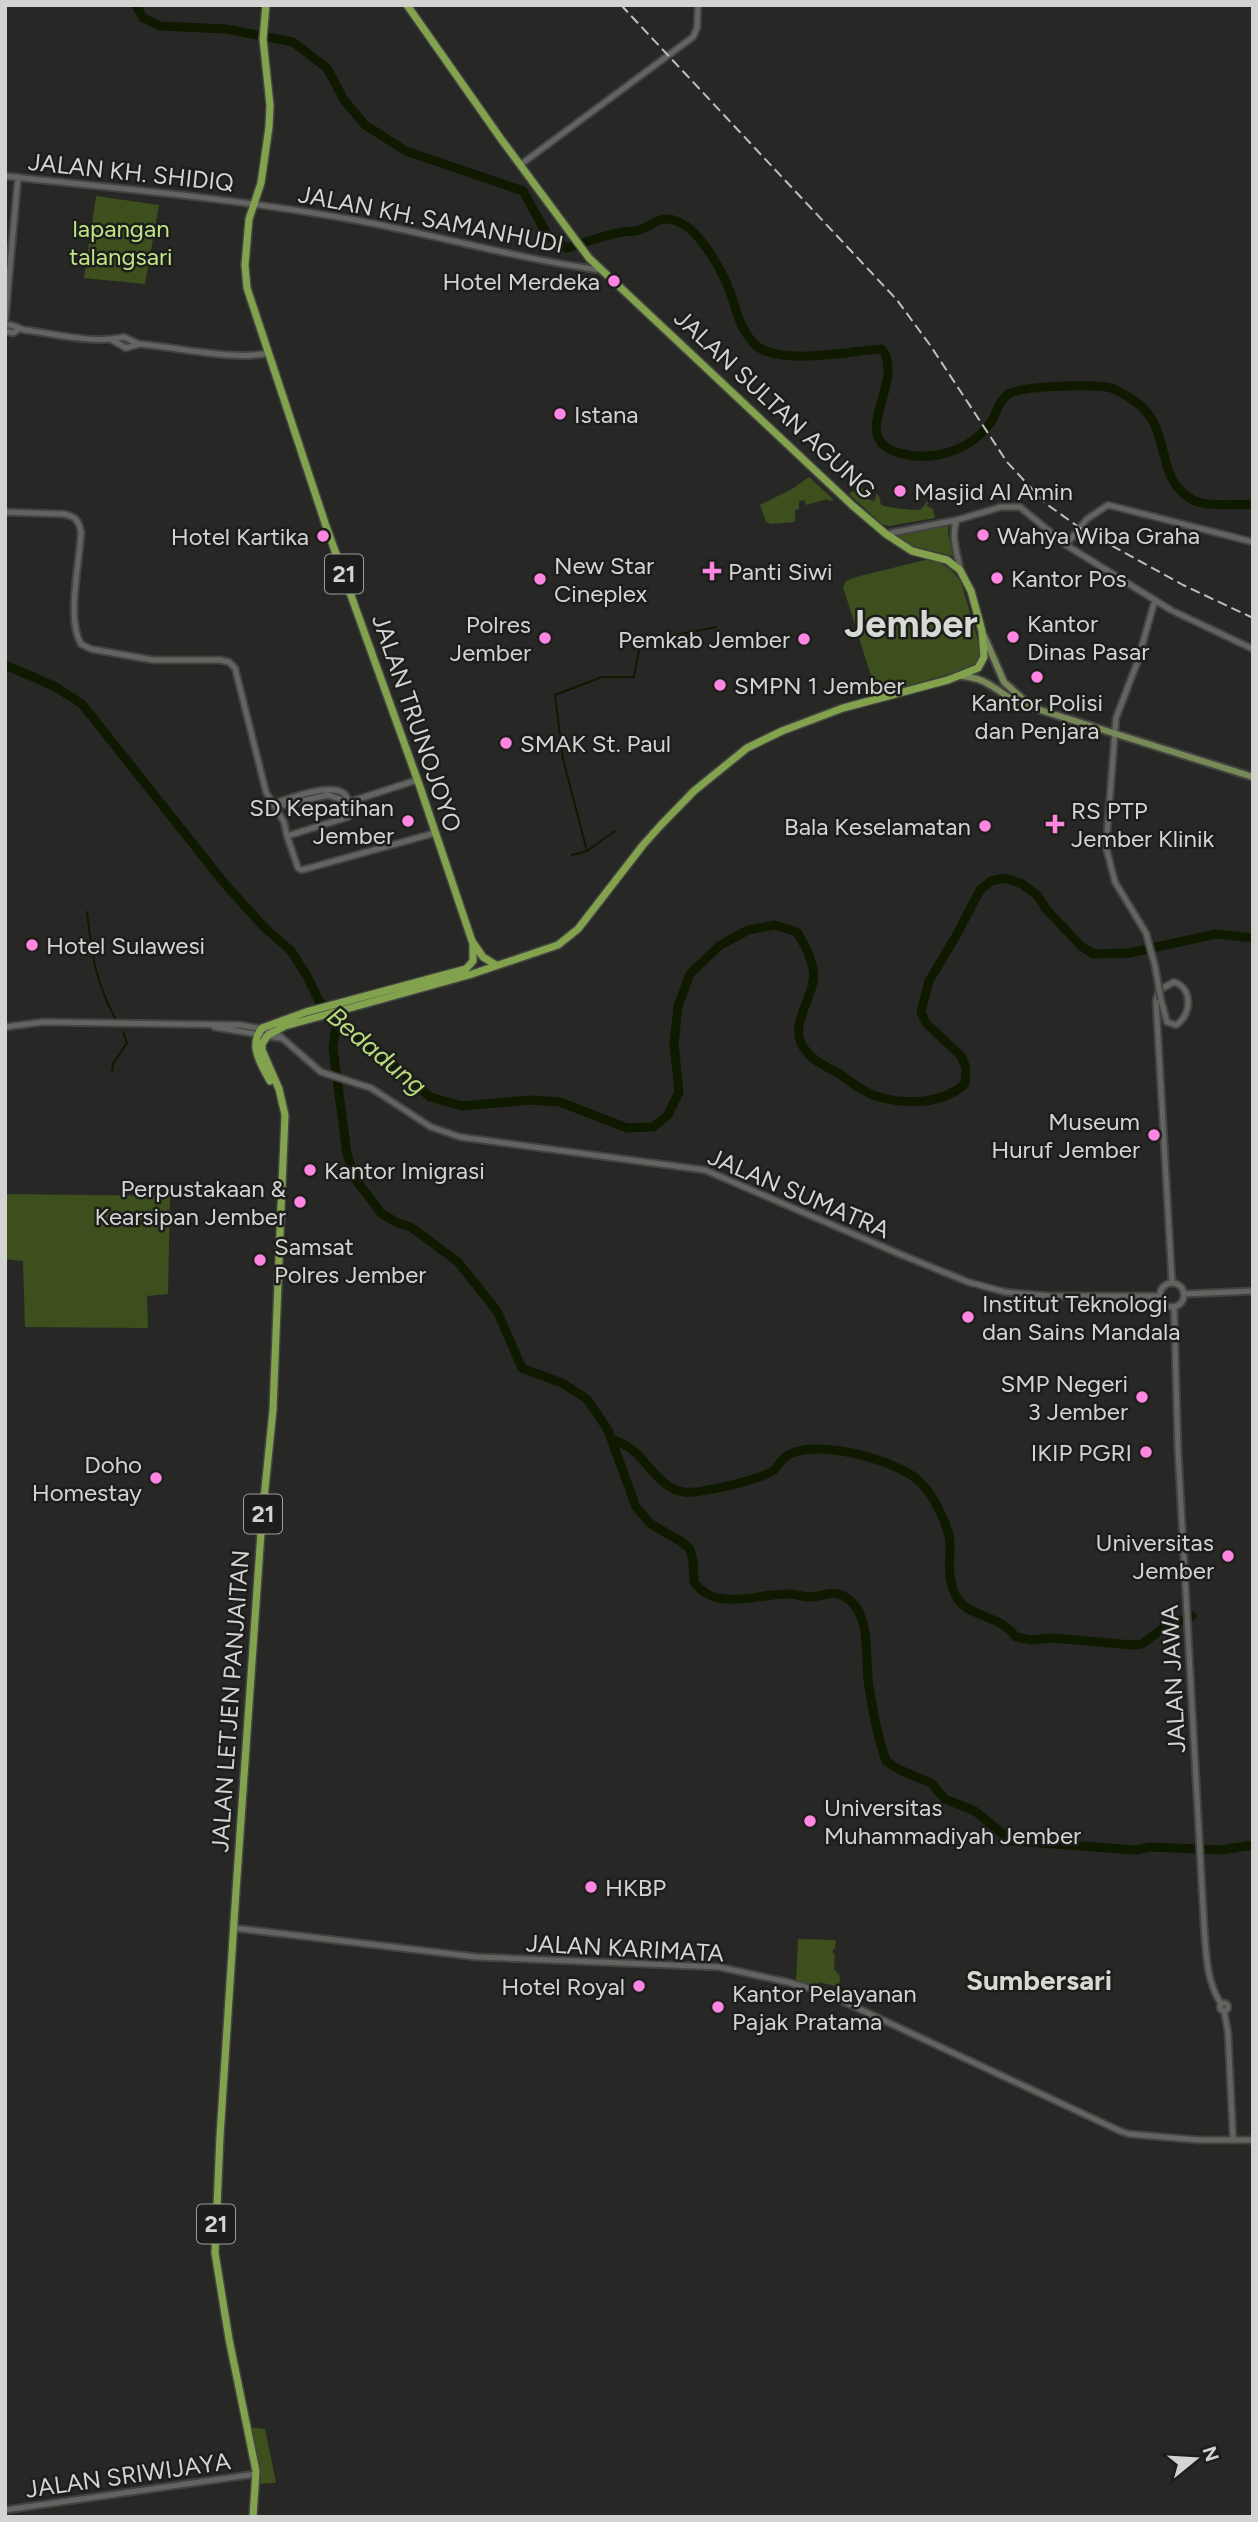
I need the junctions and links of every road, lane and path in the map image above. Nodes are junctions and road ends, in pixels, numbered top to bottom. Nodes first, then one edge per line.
1 (407, 5) edge
2 (698, 5) edge
3 (266, 9) edge
4 (520, 165) junction
5 (5, 176) edge
6 (18, 177) junction
7 (254, 202) junction
8 (601, 270) junction
9 (5, 324) edge
10 (19, 329) junction
11 (5, 331) edge
12 (113, 340) junction
13 (139, 344) junction
14 (268, 353) junction
15 (5, 512) edge
16 (957, 520) junction
17 (886, 534) junction
18 (1253, 542) edge
19 (1066, 545) junction
20 (960, 570) junction
21 (1155, 600) junction
22 (982, 631) junction
23 (1253, 649) edge
24 (960, 676) junction
25 (1034, 708) junction
26 (1114, 733) junction
27 (1253, 768) edge
28 (1251, 776) edge
29 (417, 780) junction
30 (349, 802) junction
31 (275, 803) junction
32 (435, 833) junction
33 (288, 836) junction
34 (472, 941) junction
35 (496, 965) junction
36 (359, 1001) junction
37 (306, 1015) junction
38 (5, 1027) edge
39 (260, 1031) junction
40 (274, 1035) junction
41 (282, 1099) junction
42 (1172, 1282) junction
43 (1253, 1291) edge
44 (1184, 1294) junction
45 (1160, 1296) junction
46 (1174, 1307) junction
47 (234, 1928) junction
48 (1233, 2138) junction
49 (1253, 2140) edge
50 (256, 2474) junction
51 (5, 2511) edge
52 (253, 2517) edge

1 - 4 highway, JALAN SULTAN AGUNG
2 - 4 main road
3 - 7 highway, 21
4 - 8 highway, JALAN SULTAN AGUNG
5 - 6 main road, JALAN KH. SHIDIQ
6 - 7 main road, JALAN KH. SHIDIQ
6 - 9 main road
7 - 8 main road, JALAN KH. SAMANHUDI
7 - 14 highway, JALAN TRUNOJOYO / 21
8 - 17 highway, JALAN SULTAN AGUNG
9 - 10 main road
10 - 11 main road
10 - 12 main road
12 - 13 main road
12 - 13 main road
13 - 14 main road
14 - 29 highway, JALAN TRUNOJOYO / 21
15 - 31 main road
16 - 17 main road
16 - 19 main road
16 - 20 main road
17 - 20 highway, JALAN SULTAN AGUNG
18 - 19 main road
19 - 21 main road
20 - 22 highway
21 - 23 main road
21 - 26 main road
22 - 24 highway
22 - 25 main road
24 - 25 main road
24 - 35 highway
25 - 26 main road
26 - 28 main road
26 - 42 main road, bridge
27 - 28 main road
29 - 30 main road
29 - 32 highway, JALAN TRUNOJOYO / 21
30 - 31 main road
30 - 33 main road
31 - 33 main road
32 - 33 main road
32 - 34 highway, JALAN TRUNOJOYO / 21
34 - 35 highway, JALAN TRUNOJOYO / 21
34 - 36 highway
35 - 36 highway
36 - 37 highway
37 - 39 highway
37 - 40 highway
38 - 39 main road
39 - 40 main road
39 - 41 highway, 21
40 - 41 highway, 21
40 - 45 main road, JALAN SUMATRA
41 - 47 highway, JALAN LETJEN PANJAITAN / 21
42 - 44 main road
42 - 45 main road
43 - 44 main road
44 - 46 main road
45 - 46 main road
46 - 48 main road, JALAN JAWA
47 - 48 main road, JALAN KARIMATA
47 - 50 highway, 21
48 - 49 main road, JALAN KARIMATA
50 - 51 main road, JALAN SRIWIJAYA
50 - 52 highway, 21

